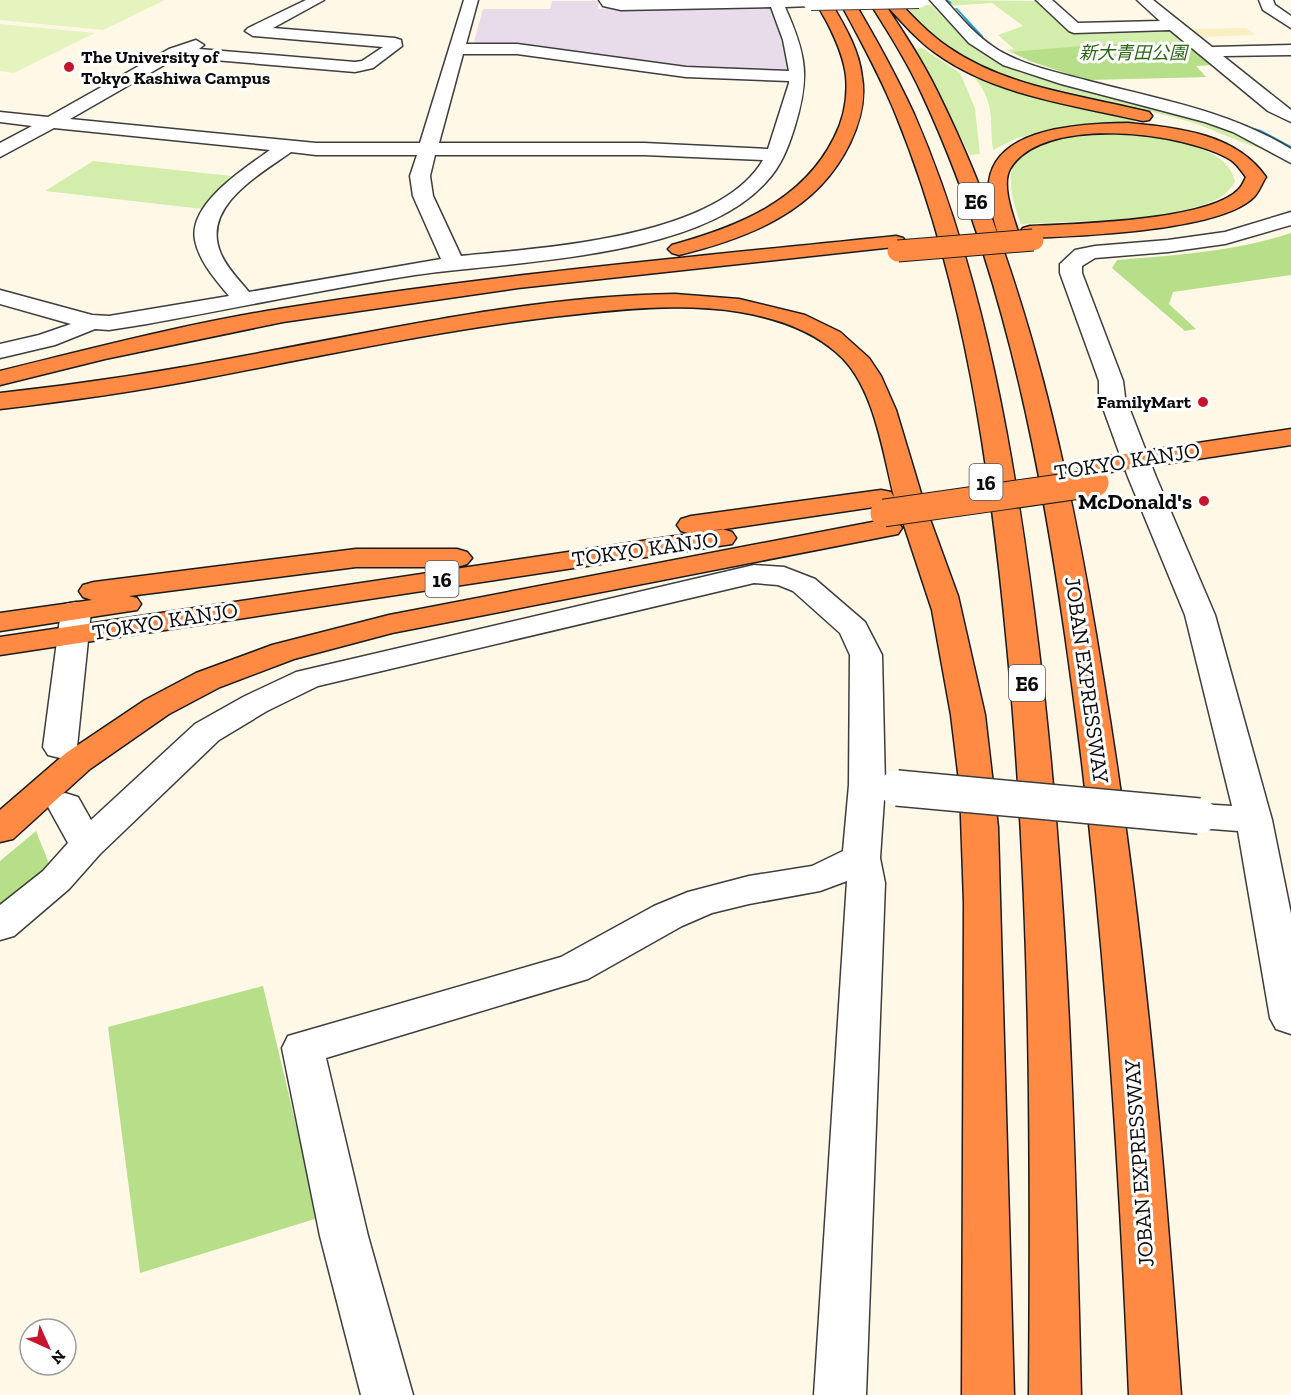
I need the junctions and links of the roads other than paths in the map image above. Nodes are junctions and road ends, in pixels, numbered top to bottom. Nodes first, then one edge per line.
1 (471, 0) edge
2 (606, 0) edge
3 (846, 0) edge
4 (874, 0) edge
5 (889, 0) edge
6 (920, 0) edge
7 (936, 0) edge
8 (1043, 0) edge
9 (1144, 0) edge
10 (1266, 0) edge
11 (817, 1) edge
12 (776, 2) edge
13 (315, 8) edge
14 (1291, 23) edge
15 (364, 24) dead end
16 (1174, 26) junction
17 (253, 31) junction
18 (234, 36) dead end
19 (343, 38) junction
20 (215, 40) dead end
21 (457, 49) junction
22 (1291, 50) edge
23 (175, 52) junction
24 (1208, 52) junction
25 (797, 76) junction
26 (0, 117) edge
27 (1291, 117) edge
28 (51, 122) junction
29 (286, 147) junction
30 (427, 149) junction
31 (0, 151) edge
32 (775, 155) junction
33 (1291, 157) edge
34 (1276, 174) dead end
35 (1260, 205) dead end
36 (1291, 218) edge
37 (1031, 236) junction
38 (897, 246) junction
39 (454, 264) junction
40 (518, 281) junction
41 (0, 297) edge
42 (243, 299) junction
43 (464, 321) junction
44 (91, 322) junction
45 (0, 351) edge
46 (0, 378) edge
47 (45, 397) junction
48 (0, 401) edge
49 (0, 410) edge
50 (1039, 417) junction
51 (1291, 437) edge
52 (1291, 454) edge
53 (1139, 468) junction
54 (1093, 475) junction
55 (884, 513) junction
56 (457, 558) junction
57 (0, 603) edge
58 (0, 622) edge
59 (75, 623) junction
60 (0, 646) edge
61 (60, 747) dead end
62 (882, 786) junction
63 (65, 805) dead end
64 (1254, 820) junction
65 (0, 830) edge
66 (87, 845) junction
67 (861, 858) junction
68 (0, 926) edge
69 (1291, 1018) edge
70 (387, 1395) edge
71 (840, 1395) edge
72 (988, 1395) edge
73 (1055, 1395) edge
74 (1155, 1395) edge

1 - 21 street
2 - 12 street
3 - 73 highway, E6
4 - 50 highway, JOBAN EXPRESSWAY / E6
5 - 34 highway
6 - 11 street, bridge
7 - 33 street
8 - 16 street
9 - 16 street
10 - 14 street
11 - 12 street
11 - 40 highway
12 - 25 street
13 - 17 street
15 - 19 street
16 - 24 street
17 - 18 street
17 - 19 street
19 - 23 street
20 - 23 street
21 - 25 street
21 - 30 street
22 - 24 street
23 - 28 street
24 - 27 street
25 - 32 street
26 - 28 street
28 - 29 street
28 - 31 street
29 - 30 street
29 - 42 street
30 - 32 street
30 - 39 street
32 - 39 street
35 - 37 highway
36 - 53 street
37 - 38 highway, bridge
37 - 50 highway
38 - 40 highway
38 - 43 highway
39 - 42 street
40 - 46 highway
41 - 44 street
42 - 44 street
43 - 47 highway
43 - 72 highway
44 - 45 street
47 - 48 highway
47 - 49 highway
50 - 74 highway, JOBAN EXPRESSWAY / E6
51 - 53 highway, TOKYO KANJO / 16
52 - 53 highway, TOKYO KANJO / 16
53 - 54 highway, TOKYO KANJO / 16
53 - 64 street
54 - 55 highway, TOKYO KANJO / 16
54 - 55 highway, TOKYO KANJO / 16, bridge
55 - 56 highway, TOKYO KANJO / 16
55 - 59 highway, TOKYO KANJO / 16
55 - 65 highway
56 - 57 highway
56 - 59 highway, TOKYO KANJO / 16
58 - 59 highway, TOKYO KANJO / 16
59 - 60 highway, TOKYO KANJO / 16
59 - 61 street
62 - 64 street, bridge
62 - 66 street
62 - 67 street
63 - 66 street
64 - 69 street
66 - 68 street
67 - 70 street
67 - 71 street

